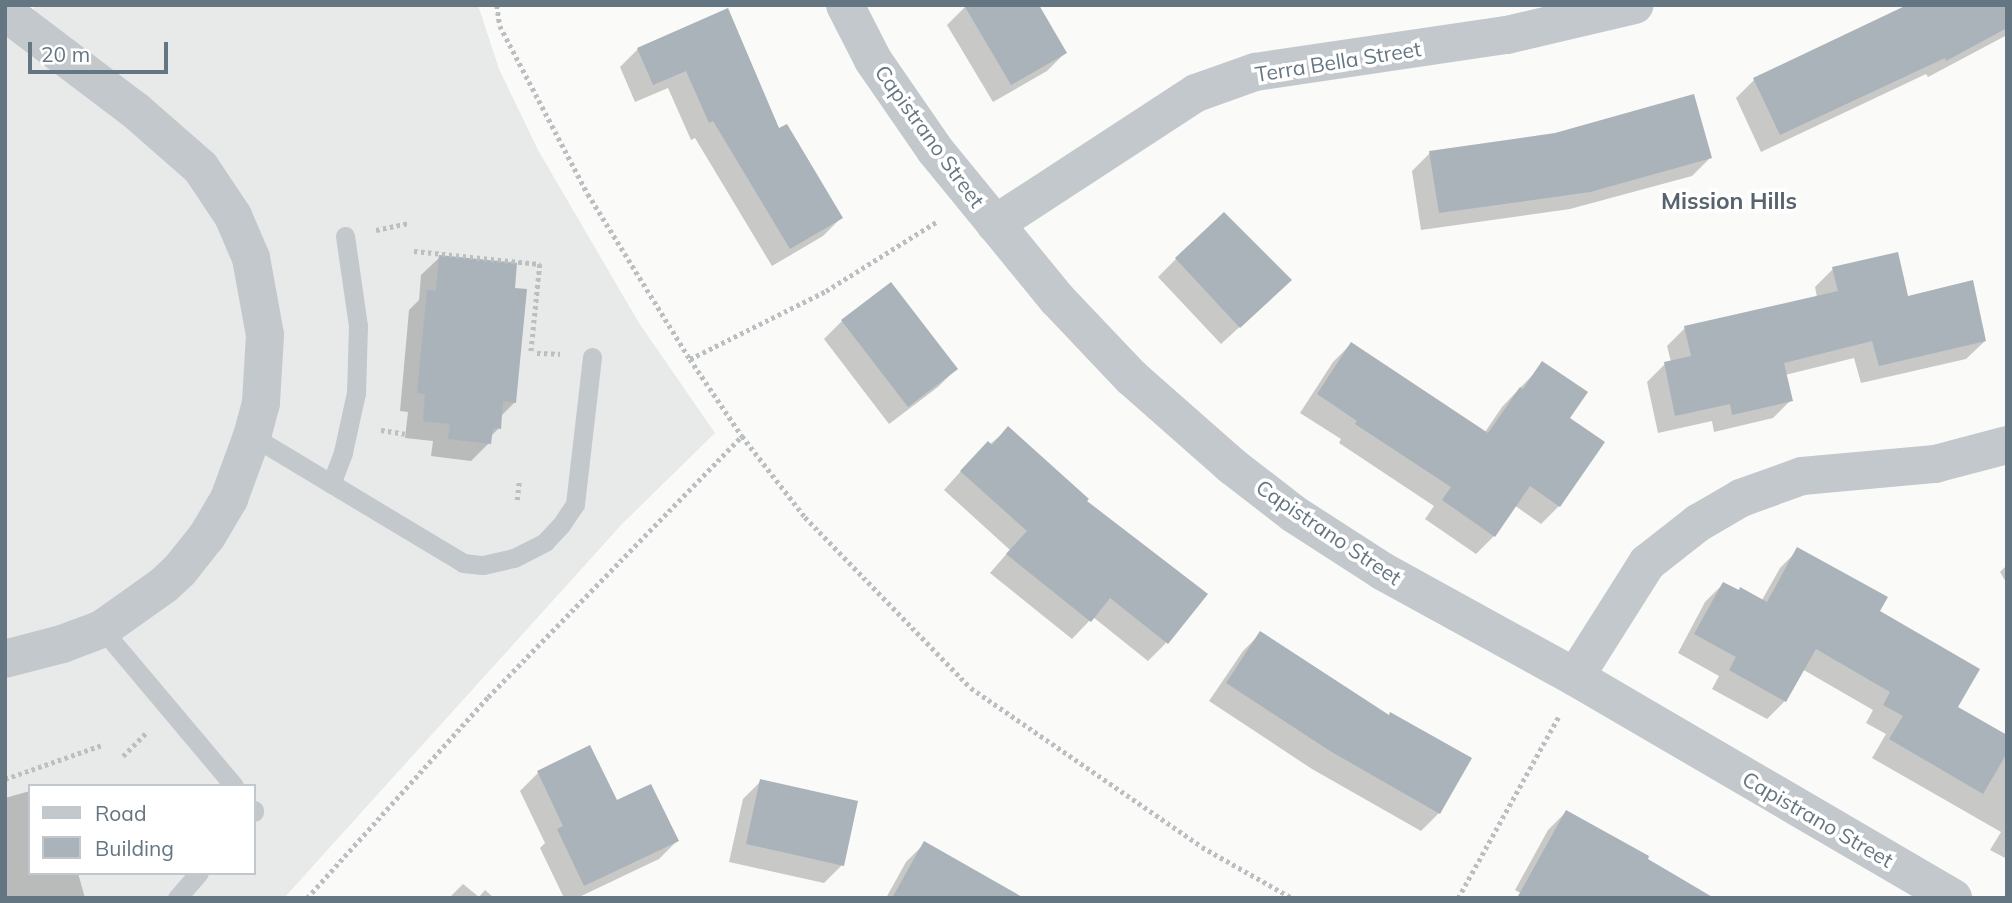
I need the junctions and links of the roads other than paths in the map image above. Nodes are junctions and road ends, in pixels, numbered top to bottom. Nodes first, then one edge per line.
1 (845, 5) edge
2 (1635, 5) edge
3 (5, 12) edge
4 (995, 224) junction
5 (345, 236) dead end
6 (592, 357) dead end
7 (252, 436) junction
8 (2007, 444) edge
9 (331, 484) junction
10 (102, 629) junction
11 (5, 659) edge
12 (1575, 677) junction
13 (232, 784) edge
14 (196, 875) edge
15 (177, 898) edge
16 (1953, 898) edge

1 - 4 street, Capistrano Street
2 - 4 street, Terra Bella Street
3 - 7 street
4 - 12 street, Capistrano Street
5 - 9 lane
6 - 9 lane
7 - 9 lane
7 - 10 street
8 - 12 street
10 - 11 street
10 - 13 lane
12 - 16 street, Capistrano Street
14 - 15 lane

